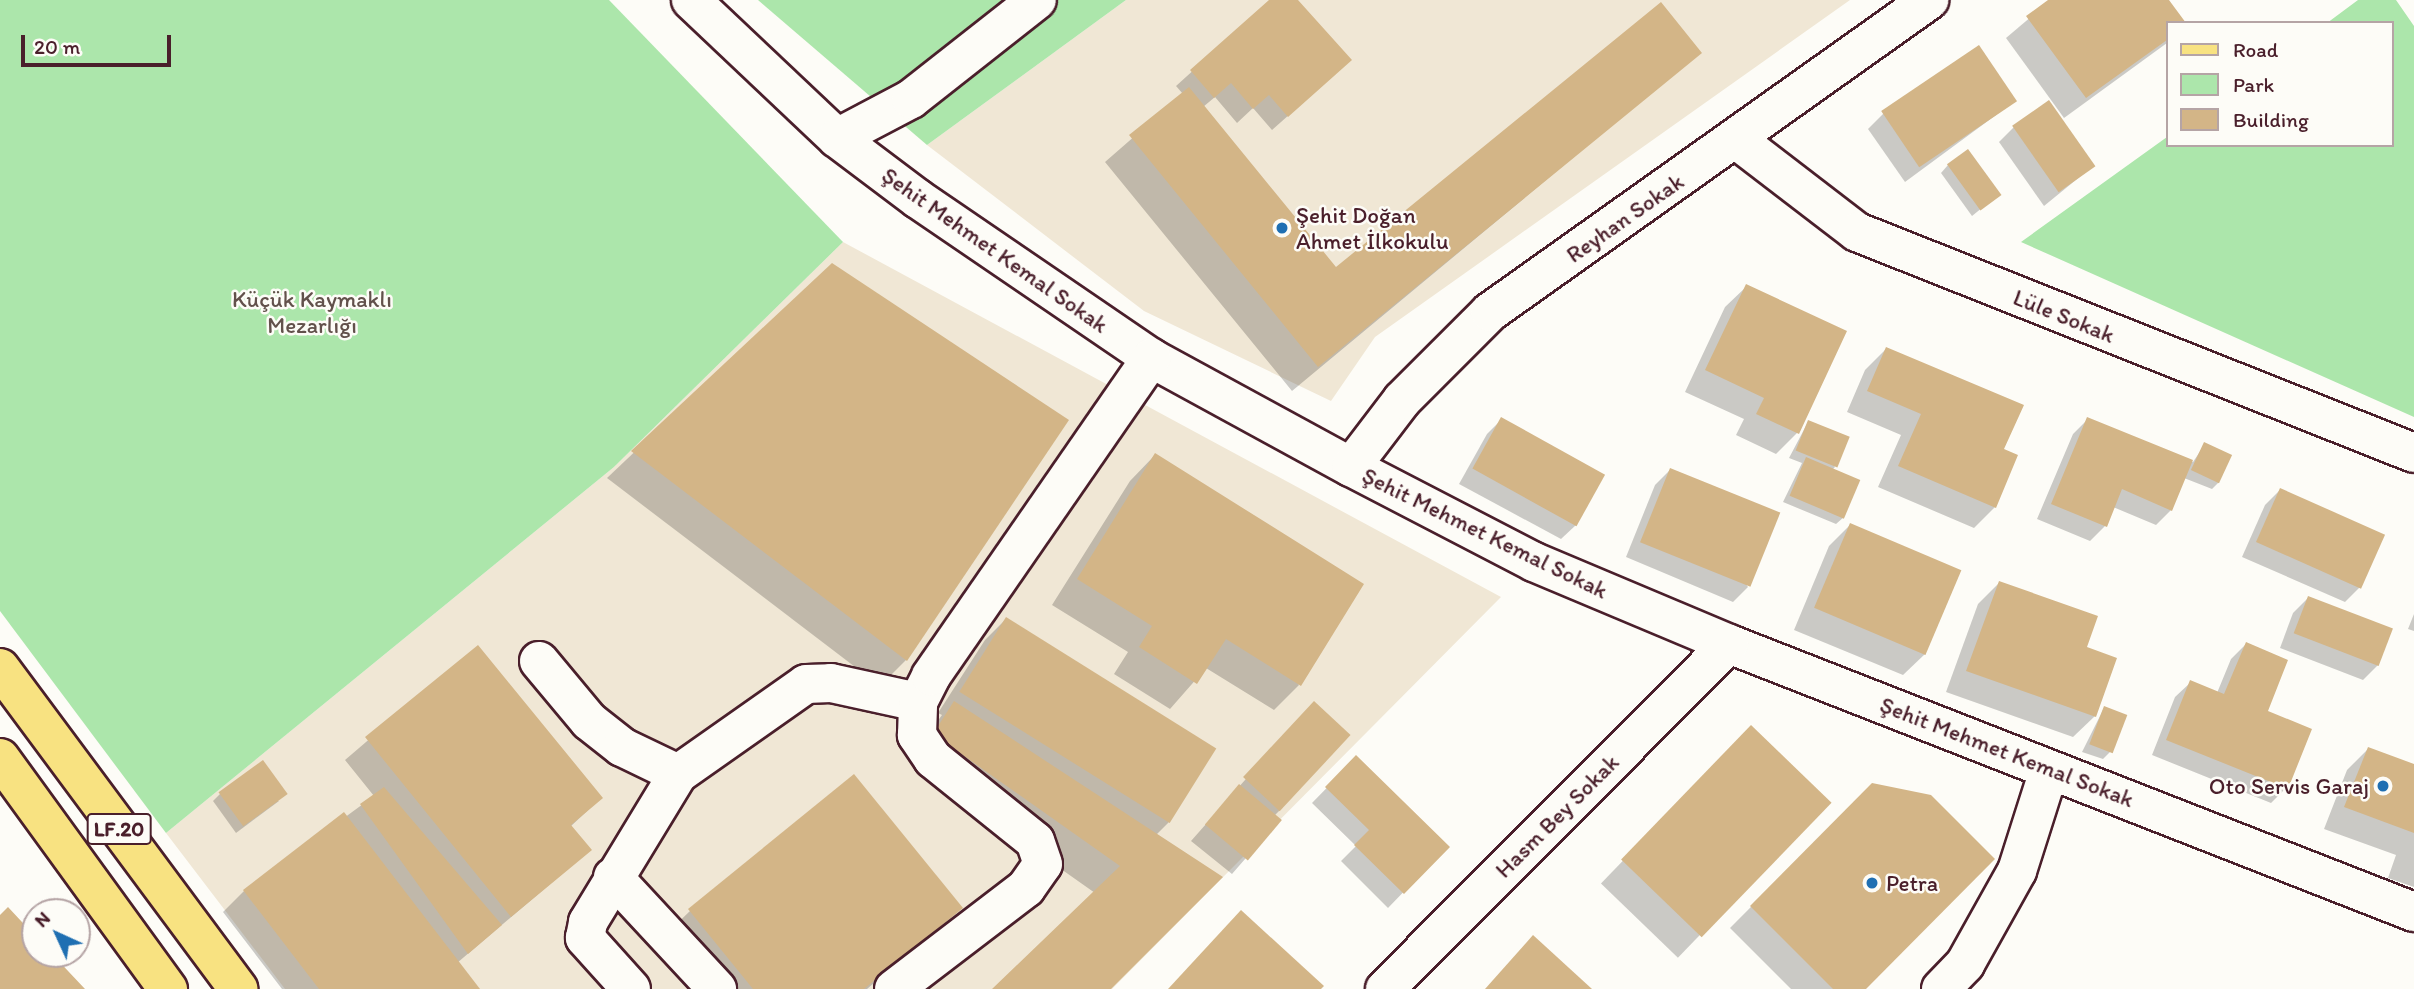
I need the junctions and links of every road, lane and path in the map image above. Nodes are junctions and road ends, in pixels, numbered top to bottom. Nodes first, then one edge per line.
1 (691, 0) edge
2 (1037, 0) edge
3 (1929, 0) edge
4 (836, 138) junction
5 (1737, 140) junction
6 (1150, 358) junction
7 (2414, 453) edge
8 (1351, 467) junction
9 (1728, 644) junction
10 (539, 661) dead end
11 (0, 668) edge
12 (918, 702) junction
13 (0, 758) edge
14 (2049, 770) junction
15 (678, 774) junction
16 (613, 877) junction
17 (2414, 912) edge
18 (166, 988) edge
19 (237, 989) edge
20 (631, 989) edge
21 (717, 989) edge
22 (894, 989) edge
23 (1385, 989) edge
24 (1941, 989) edge

1 - 4 street, Şehit Mehmet Kemal Sokak
2 - 4 street
3 - 5 street, Reyhan Sokak
4 - 6 street, Şehit Mehmet Kemal Sokak
5 - 7 street, Lüle Sokak
5 - 8 street, Reyhan Sokak
6 - 8 street, Şehit Mehmet Kemal Sokak
6 - 12 street
8 - 9 street, Şehit Mehmet Kemal Sokak
9 - 14 street, Şehit Mehmet Kemal Sokak
9 - 23 street, Hasm Bey Sokak
10 - 15 street
11 - 19 main road, LF.20
12 - 15 street
12 - 22 street
13 - 18 main road, LF.20
14 - 17 street, Şehit Mehmet Kemal Sokak
14 - 24 street
15 - 16 street
16 - 20 street
16 - 21 street

